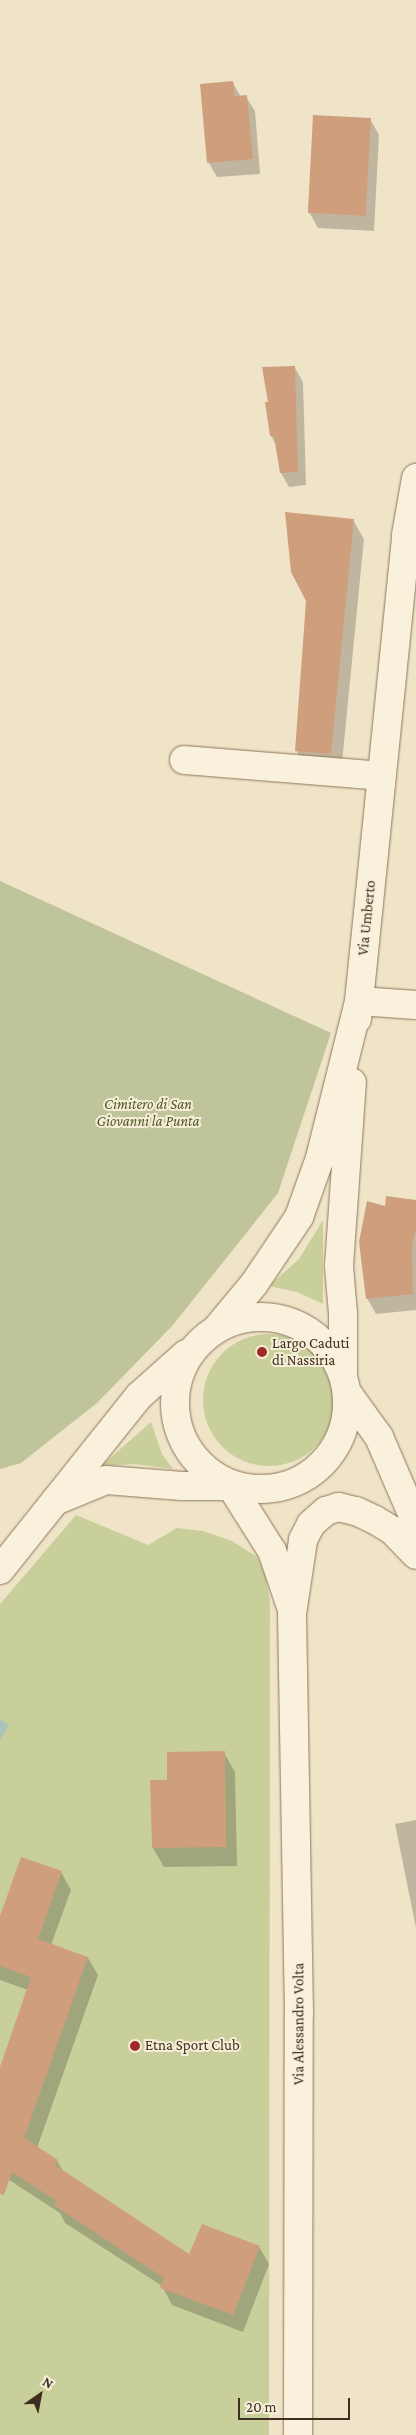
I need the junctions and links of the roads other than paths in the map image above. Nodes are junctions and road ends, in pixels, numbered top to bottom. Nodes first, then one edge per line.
1 (416, 478) edge
2 (184, 760) dead end
3 (381, 776) junction
4 (359, 1001) junction
5 (416, 1005) edge
6 (219, 1326) junction
7 (196, 1345) junction
8 (346, 1383) junction
9 (336, 1448) junction
10 (231, 1486) junction
11 (287, 1486) junction
12 (321, 1492) junction
13 (55, 1501) junction
14 (356, 1511) junction
15 (416, 1523) edge
16 (311, 1524) junction
17 (416, 1555) edge
18 (0, 1570) edge
19 (292, 1614) junction
20 (298, 2435) edge

1 - 3 street, Via Umberto
2 - 3 street
3 - 4 street, Via Umberto
4 - 5 street
4 - 6 street, Via Umberto
4 - 8 street
6 - 7 street
6 - 8 street
7 - 10 street
7 - 13 street
8 - 9 street
8 - 15 street
9 - 11 street
9 - 12 street
10 - 11 street
10 - 13 street
10 - 19 street
11 - 12 street
12 - 14 street
12 - 16 street
13 - 18 street
14 - 16 street
14 - 17 street
16 - 19 street
19 - 20 street, Via Alessandro Volta

